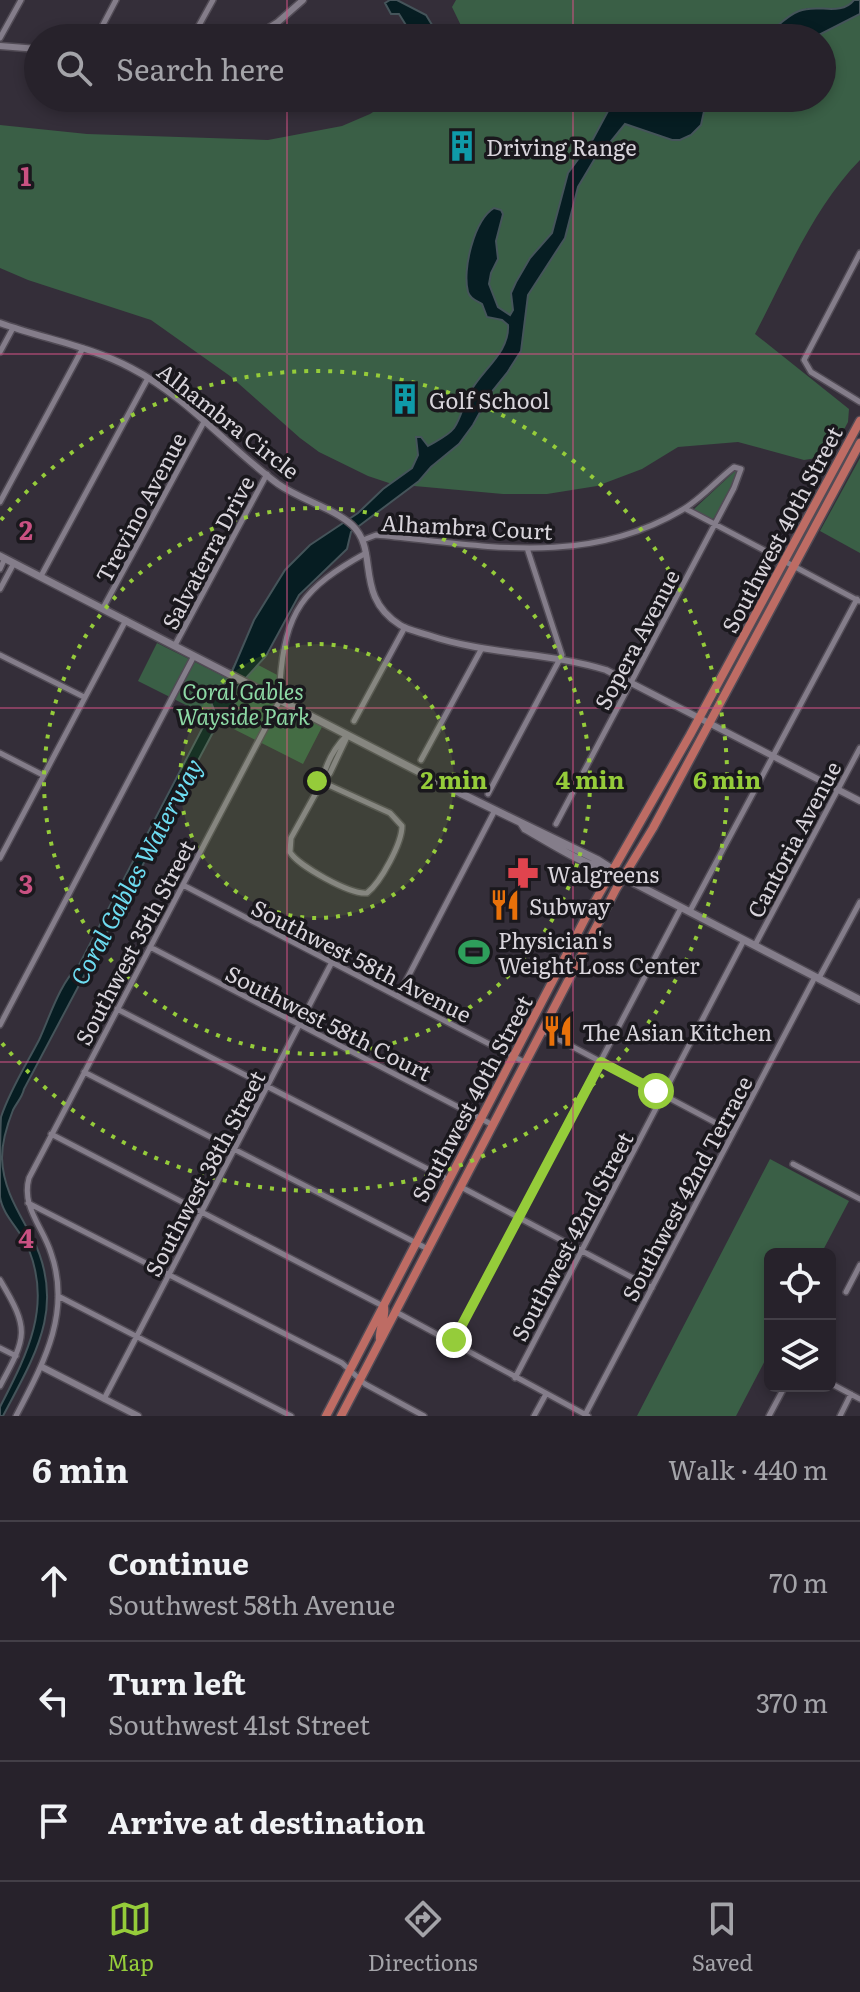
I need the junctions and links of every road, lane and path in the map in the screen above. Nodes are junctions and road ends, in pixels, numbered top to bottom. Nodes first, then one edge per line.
1 (21, 0) edge
2 (116, 0) edge
3 (213, 0) edge
4 (303, 0) edge
5 (103, 24) edge
6 (200, 24) edge
7 (274, 24) edge
8 (0, 38) edge
9 (0, 46) edge
10 (24, 48) edge
11 (860, 253) edge
12 (0, 323) edge
13 (13, 328) junction
14 (83, 348) junction
15 (0, 352) edge
16 (148, 378) junction
17 (860, 402) edge
18 (205, 420) junction
19 (860, 421) edge
20 (860, 443) edge
21 (739, 467) joint
22 (267, 474) junction
23 (0, 502) edge
24 (685, 508) junction
25 (715, 524) junction
26 (363, 540) junction
27 (527, 548) junction
28 (366, 553) junction
29 (3, 557) edge
30 (780, 558) junction
31 (14, 563) junction
32 (794, 566) junction
33 (0, 569) edge
34 (41, 576) junction
35 (0, 589) edge
36 (858, 600) edge
37 (103, 608) junction
38 (126, 620) junction
39 (405, 627) junction
40 (175, 645) junction
41 (482, 648) junction
42 (0, 655) edge
43 (194, 656) junction
44 (561, 659) junction
45 (631, 681) junction
46 (280, 683) dead end
47 (84, 697) junction
48 (281, 699) junction
49 (701, 717) junction
50 (354, 721) dead end
51 (710, 722) junction
52 (348, 734) junction
53 (860, 748) edge
54 (0, 753) edge
55 (774, 756) junction
56 (421, 760) dead end
57 (43, 775) junction
58 (322, 782) junction
59 (838, 790) junction
60 (488, 794) dead end
61 (860, 801) edge
62 (495, 809) junction
63 (556, 824) dead end
64 (1, 854) edge
65 (613, 871) junction
66 (623, 877) junction
67 (183, 885) junction
68 (860, 902) edge
69 (682, 907) junction
70 (690, 911) junction
71 (745, 939) junction
72 (755, 945) junction
73 (150, 947) junction
74 (332, 962) junction
75 (817, 978) junction
76 (554, 979) junction
77 (548, 990) junction
78 (398, 996) junction
79 (560, 997) junction
80 (860, 1000) edge
81 (554, 1008) junction
82 (117, 1009) junction
83 (0, 1025) edge
84 (300, 1025) junction
85 (543, 1031) junction
86 (514, 1056) junction
87 (601, 1062) junction
88 (526, 1063) junction
89 (84, 1072) junction
90 (267, 1087) junction
91 (662, 1095) junction
92 (482, 1118) junction
93 (494, 1125) junction
94 (733, 1132) junction
95 (51, 1134) junction
96 (234, 1149) junction
97 (793, 1164) dead end
98 (449, 1180) junction
99 (461, 1187) junction
100 (860, 1199) edge
101 (454, 1200) junction
102 (28, 1203) junction
103 (202, 1212) junction
104 (519, 1218) junction
105 (416, 1243) junction
106 (429, 1249) junction
107 (581, 1251) junction
108 (860, 1265) edge
109 (170, 1274) junction
110 (0, 1280) edge
111 (395, 1283) junction
112 (652, 1288) junction
113 (846, 1292) dead end
114 (58, 1296) junction
115 (1, 1300) edge
116 (11, 1300) junction
117 (383, 1306) junction
118 (396, 1312) junction
119 (137, 1336) junction
120 (381, 1341) junction
121 (452, 1344) junction
122 (0, 1348) edge
123 (16, 1356) junction
124 (42, 1367) junction
125 (350, 1369) junction
126 (515, 1378) junction
127 (360, 1380) junction
128 (0, 1386) edge
129 (836, 1386) edge
130 (782, 1392) edge
131 (546, 1394) junction
132 (851, 1394) junction
133 (104, 1399) junction
134 (860, 1399) edge
135 (587, 1415) edge
136 (16, 1416) edge
137 (138, 1416) edge
138 (291, 1416) edge
139 (326, 1416) edge
140 (341, 1416) edge
141 (424, 1416) edge
142 (534, 1416) edge
143 (769, 1416) edge
144 (840, 1416) edge

1 - 8 street
2 - 5 street
3 - 6 street
4 - 7 street
9 - 10 street
11 - 17 street
12 - 13 street, Alhambra Circle
13 - 14 street, Alhambra Circle
13 - 15 street
14 - 16 street, Alhambra Circle
14 - 23 street
16 - 18 street, Alhambra Circle
16 - 34 street
18 - 22 street, Alhambra Circle
18 - 37 street, Trevino Avenue
19 - 30 main road, Southwest 40th Street
20 - 32 main road, Southwest 40th Street
21 - 24 street, Alhambra Court
21 - 25 street, Sopera Avenue
22 - 26 street, Alhambra Circle
22 - 40 street, Salvaterra Drive
24 - 25 street
24 - 27 street, Alhambra Court
25 - 30 street
25 - 45 street, Sopera Avenue
26 - 27 street, Alhambra Court
26 - 28 street, Alhambra Circle
27 - 44 street
28 - 39 street, Alhambra Circle
28 - 46 street
29 - 31 main road
29 - 33 street
30 - 32 street
30 - 49 main road, Southwest 40th Street
31 - 34 main road
31 - 35 street
32 - 36 street
32 - 51 main road, Southwest 40th Street
34 - 37 main road
36 - 55 street
37 - 38 main road
38 - 40 main road
38 - 47 street
39 - 41 street, Alhambra Circle
39 - 50 street
40 - 43 main road
41 - 44 street, Alhambra Circle
41 - 56 street
42 - 47 street
43 - 48 main road
43 - 83 street
44 - 45 street, Alhambra Circle
44 - 60 street
45 - 49 street, Alhambra Circle
45 - 63 street, Sopera Avenue
47 - 57 street
48 - 52 main road
48 - 67 street, Southwest 35th Street
49 - 51 street, Alhambra Circle
49 - 65 main road, Southwest 40th Street
51 - 55 street, Alhambra Circle
51 - 66 main road, Southwest 40th Street
52 - 58 street
52 - 62 main road
53 - 59 street, Cantoria Avenue
54 - 57 street
55 - 59 street, Alhambra Circle
55 - 70 street
57 - 64 street
58 - 58 street
59 - 61 street, Alhambra Circle
59 - 72 street, Cantoria Avenue
62 - 65 main road
62 - 78 street
65 - 66 main road
65 - 76 main road, Southwest 40th Street
66 - 69 main road
66 - 79 main road, Southwest 40th Street
67 - 73 street, Southwest 35th Street
67 - 74 street, Southwest 58th Avenue
68 - 75 street, Southwest 42nd Terrace
69 - 70 main road
69 - 87 street
70 - 71 main road
71 - 72 main road
71 - 91 street, Southwest 42nd Street
72 - 75 main road
73 - 82 street, Southwest 35th Street
73 - 84 street, Southwest 58th Court
74 - 78 street, Southwest 58th Avenue
74 - 84 street, Southwest 38th Street
75 - 80 main road
75 - 94 street, Southwest 42nd Terrace
76 - 77 main road, Southwest 40th Street
76 - 79 main road
77 - 81 main road
77 - 86 main road, Southwest 40th Street
78 - 86 street, Southwest 58th Avenue
79 - 81 main road, Southwest 40th Street
81 - 85 main road, Southwest 40th Street
82 - 89 street, Southwest 35th Street
82 - 90 street
84 - 90 street, Southwest 38th Street
84 - 92 street, Southwest 58th Court
85 - 87 street
85 - 88 main road, Southwest 40th Street
86 - 88 street, Southwest 58th Avenue
86 - 92 main road, Southwest 40th Street
87 - 91 street
87 - 104 street
88 - 93 main road, Southwest 40th Street
89 - 95 street, Southwest 35th Street
89 - 96 street
90 - 96 street, Southwest 38th Street
90 - 98 street
91 - 94 street
91 - 107 street, Southwest 42nd Street
92 - 93 street, Southwest 58th Court
92 - 98 main road, Southwest 40th Street
93 - 99 main road, Southwest 40th Street
94 - 112 street, Southwest 42nd Terrace
95 - 102 street, Southwest 35th Street
95 - 103 street
96 - 103 street, Southwest 38th Street
96 - 105 street
97 - 100 street
98 - 101 main road
98 - 105 main road, Southwest 40th Street
99 - 101 main road, Southwest 40th Street
99 - 104 street
101 - 106 main road, Southwest 40th Street
102 - 109 street
102 - 114 street
103 - 109 street, Southwest 38th Street
103 - 117 street
104 - 107 street
104 - 121 street
105 - 106 street
105 - 111 main road, Southwest 40th Street
106 - 118 main road, Southwest 40th Street
107 - 112 street
107 - 126 street, Southwest 42nd Street
108 - 113 street
109 - 119 street, Southwest 38th Street
109 - 125 street
110 - 116 street
111 - 117 main road, Southwest 40th Street
111 - 118 main road
112 - 135 street, Southwest 42nd Terrace
114 - 119 street
114 - 124 street
115 - 116 street
116 - 123 street
117 - 120 main road
117 - 125 main road, Southwest 40th Street
118 - 120 main road, Southwest 40th Street
118 - 121 street
119 - 133 street, Southwest 38th Street
119 - 138 street
120 - 127 main road, Southwest 40th Street
121 - 126 street
122 - 123 street
123 - 128 street
124 - 133 street
124 - 136 street
125 - 127 street
125 - 139 main road, Southwest 40th Street
126 - 131 street
127 - 140 main road, Southwest 40th Street
127 - 141 street
129 - 132 street
130 - 143 street
131 - 135 street
131 - 142 street
132 - 134 street
132 - 144 street
133 - 137 street

